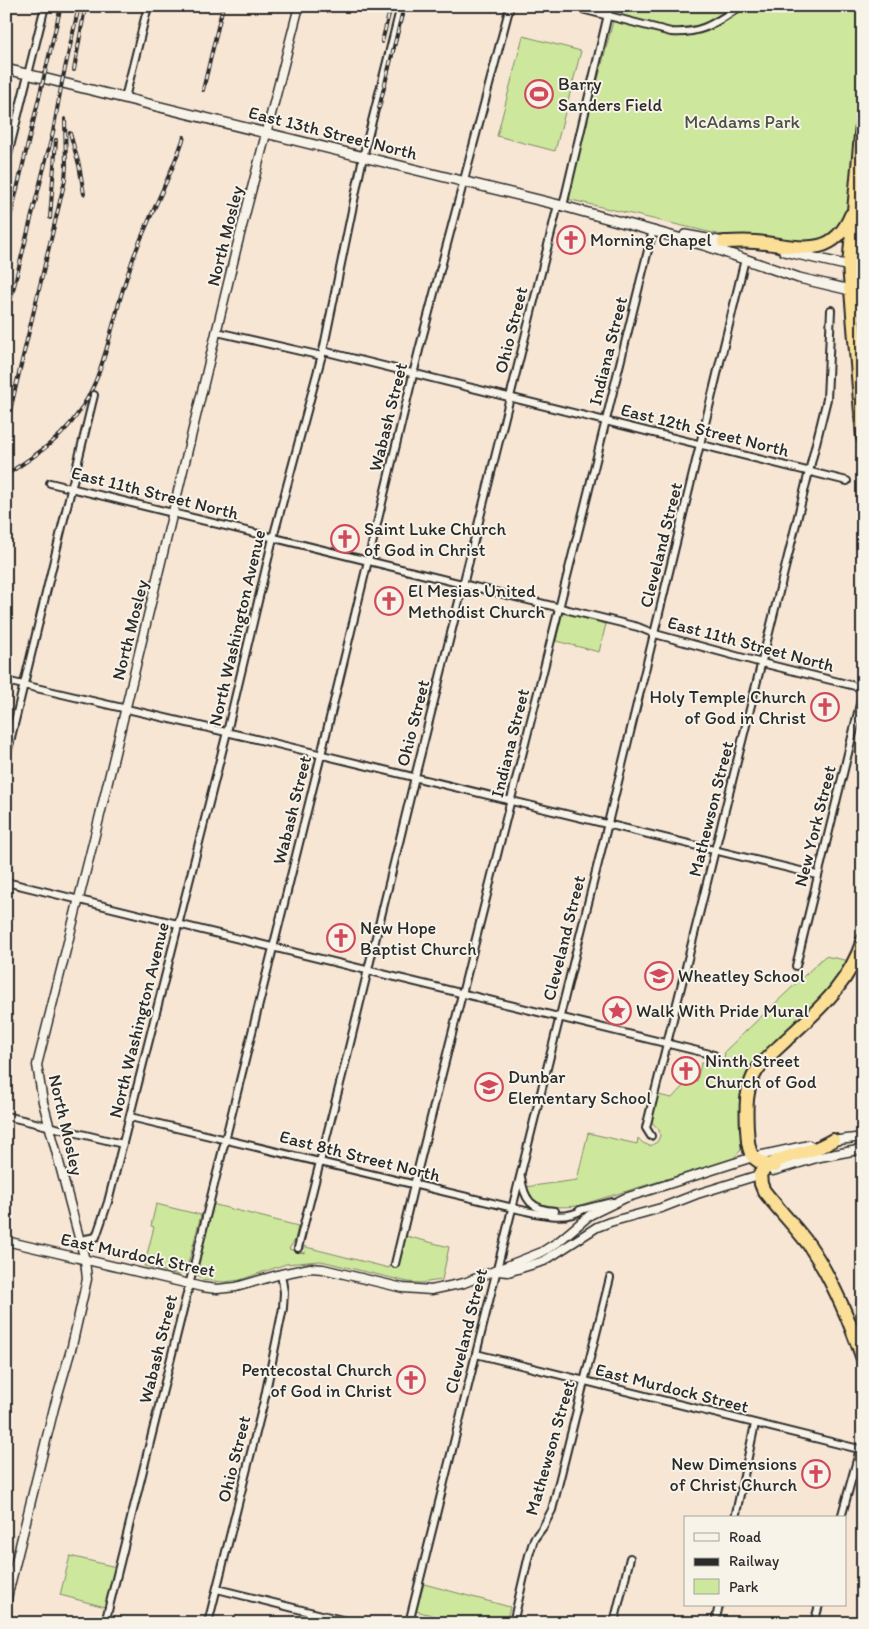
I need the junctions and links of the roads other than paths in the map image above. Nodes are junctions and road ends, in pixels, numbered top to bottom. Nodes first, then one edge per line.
1 (45, 6) edge
2 (148, 6) edge
3 (299, 6) edge
4 (401, 6) edge
5 (510, 6) edge
6 (570, 6) edge
7 (610, 6) edge
8 (741, 6) edge
9 (608, 16) junction
10 (6, 69) edge
11 (28, 74) junction
12 (125, 98) junction
13 (863, 113) edge
14 (266, 133) junction
15 (363, 157) junction
16 (6, 163) edge
17 (463, 182) junction
18 (856, 204) junction
19 (561, 206) junction
20 (652, 230) junction
21 (724, 242) junction
22 (746, 259) junction
23 (849, 265) junction
24 (863, 269) edge
25 (863, 278) edge
26 (850, 289) junction
27 (863, 293) edge
28 (831, 310) dead end
29 (217, 332) junction
30 (322, 354) junction
31 (414, 373) junction
32 (94, 396) dead end
33 (509, 397) junction
34 (606, 421) junction
35 (863, 438) edge
36 (701, 444) junction
37 (809, 471) junction
38 (847, 481) dead end
39 (50, 483) dead end
40 (70, 488) junction
41 (173, 514) junction
42 (273, 538) junction
43 (368, 560) junction
44 (463, 583) junction
45 (560, 607) junction
46 (655, 634) junction
47 (762, 663) junction
48 (6, 680) edge
49 (25, 685) junction
50 (863, 688) edge
51 (863, 692) edge
52 (126, 709) junction
53 (227, 732) junction
54 (321, 755) junction
55 (6, 758) edge
56 (415, 777) junction
57 (511, 800) junction
58 (608, 824) junction
59 (716, 850) junction
60 (817, 875) junction
61 (6, 882) edge
62 (79, 900) junction
63 (179, 924) junction
64 (863, 940) edge
65 (272, 947) junction
66 (796, 966) dead end
67 (368, 971) junction
68 (463, 993) junction
69 (560, 1017) junction
70 (668, 1043) junction
71 (714, 1055) dead end
72 (6, 1116) edge
73 (130, 1117) junction
74 (50, 1127) junction
75 (652, 1136) dead end
76 (863, 1137) edge
77 (225, 1139) junction
78 (833, 1140) junction
79 (123, 1144) junction
80 (863, 1149) edge
81 (753, 1157) junction
82 (320, 1162) junction
83 (784, 1167) joint
84 (764, 1170) junction
85 (520, 1175) junction
86 (414, 1185) junction
87 (625, 1198) junction
88 (512, 1208) junction
89 (582, 1210) junction
90 (80, 1240) junction
91 (6, 1241) edge
92 (298, 1248) dead end
93 (85, 1260) junction
94 (395, 1264) dead end
95 (496, 1271) junction
96 (281, 1274) junction
97 (610, 1278) dead end
98 (189, 1284) junction
99 (476, 1354) junction
100 (863, 1359) edge
101 (584, 1382) junction
102 (755, 1424) junction
103 (861, 1449) edge
104 (735, 1516) edge
105 (843, 1516) edge
106 (630, 1558) dead end
107 (217, 1589) junction
108 (6, 1602) edge
109 (719, 1606) edge
110 (819, 1606) edge
111 (309, 1612) junction
112 (105, 1623) edge
113 (208, 1623) edge
114 (307, 1623) edge
115 (354, 1623) edge
116 (409, 1623) edge
117 (512, 1623) edge
118 (614, 1623) edge
119 (715, 1623) edge
120 (814, 1623) edge

1 - 11 street
2 - 12 street
3 - 14 street, North Mosley
4 - 15 street, North Washington Avenue
5 - 17 street, Wabash Street
6 - 9 street
7 - 9 street, Ohio Street
8 - 9 street
9 - 19 street, Ohio Street
10 - 11 main road, East 13th Street North
11 - 12 main road, East 13th Street North
11 - 16 street
12 - 14 main road, East 13th Street North
13 - 18 highway
14 - 15 main road, East 13th Street North
14 - 29 street, North Mosley
15 - 17 main road, East 13th Street North
15 - 30 street, North Washington Avenue
17 - 19 main road, East 13th Street North
17 - 31 street, Wabash Street
18 - 21 highway
18 - 23 highway
19 - 20 main road, East 13th Street North
19 - 33 street, Ohio Street
20 - 21 main road, East 13th Street North
20 - 22 main road, East 13th Street North
20 - 34 street, Indiana Street
21 - 23 main road, East 13th Street North
22 - 26 main road, East 13th Street North
22 - 36 street, Cleveland Street
23 - 24 main road, East 13th Street North
23 - 26 highway
25 - 26 highway
26 - 27 main road, East 13th Street North
26 - 35 highway
28 - 37 street, Mathewson Street
29 - 30 street, East 12th Street North
29 - 41 street, North Mosley
30 - 31 street, East 12th Street North
30 - 42 street, North Washington Avenue
31 - 33 street, East 12th Street North
31 - 43 street, Wabash Street
32 - 40 street
33 - 34 street, East 12th Street North
33 - 44 street, Ohio Street
34 - 36 street, East 12th Street North
34 - 45 street, Indiana Street
36 - 37 street, East 12th Street North
36 - 46 street, Cleveland Street
37 - 38 street, East 12th Street North
37 - 47 street, Mathewson Street
39 - 40 street, East 11th Street North
40 - 41 street, East 11th Street North
40 - 49 street
41 - 42 street, East 11th Street North
41 - 52 street, North Mosley
42 - 43 street, East 11th Street North
42 - 53 street, North Washington Avenue
43 - 44 street, East 11th Street North
43 - 54 street, Wabash Street
44 - 45 street, East 11th Street North
44 - 56 street, Ohio Street
45 - 46 street, East 11th Street North
45 - 57 street, Indiana Street
46 - 47 street, East 11th Street North
46 - 58 street, Cleveland Street
47 - 50 street, East 11th Street North
47 - 59 street, Mathewson Street
48 - 49 street
49 - 52 street
49 - 55 street
51 - 60 street, New York Street
52 - 53 street
52 - 62 street, North Mosley
53 - 54 street
53 - 63 street, North Washington Avenue
54 - 56 street
54 - 65 street, Wabash Street
56 - 57 street
56 - 67 street, Ohio Street
57 - 58 street
57 - 68 street, Indiana Street
58 - 59 street
58 - 69 street, Cleveland Street
59 - 60 street
59 - 70 street, Mathewson Street
60 - 66 street, New York Street
61 - 62 street
62 - 63 street
62 - 74 street, North Mosley
63 - 65 street
63 - 73 street, North Washington Avenue
64 - 81 highway
65 - 67 street
65 - 77 street, Wabash Street
67 - 68 street
67 - 82 street, Ohio Street
68 - 69 street
68 - 86 street, Indiana Street
69 - 70 street
69 - 85 street, Cleveland Street
70 - 71 street
70 - 75 street, Mathewson Street
72 - 74 street
73 - 77 street, East 8th Street North
73 - 79 street, North Washington Avenue
74 - 79 street
74 - 90 street, North Mosley
76 - 78 street, East 8th Street North
77 - 82 street, East 8th Street North
77 - 98 street, Wabash Street
78 - 81 street, East 8th Street North
78 - 84 highway
79 - 90 street, North Washington Avenue
80 - 83 street
81 - 84 highway
81 - 87 street, East 8th Street North
82 - 86 street, East 8th Street North
82 - 92 street, Ohio Street
83 - 84 highway
84 - 95 street, East Murdock Street
84 - 100 highway
85 - 88 street, Cleveland Street
85 - 89 street, East 8th Street North
86 - 88 street, East 8th Street North
86 - 94 street, Indiana Street
87 - 89 street, East 8th Street North
87 - 95 street, East Murdock Street
88 - 89 street, East 8th Street North
88 - 95 street, Cleveland Street
90 - 93 street, North Mosley
91 - 93 street, East Murdock Street
93 - 98 street, East Murdock Street
93 - 108 street
95 - 96 street, East Murdock Street
95 - 99 street, Cleveland Street
96 - 98 street, East Murdock Street
96 - 107 street, Ohio Street
97 - 101 street, Mathewson Street
98 - 112 street, Wabash Street
99 - 101 street, East Murdock Street
99 - 116 street, Cleveland Street
101 - 102 street, East Murdock Street
101 - 117 street, Mathewson Street
102 - 103 street, East Murdock Street
102 - 104 street
103 - 105 street
106 - 118 street
107 - 111 street
107 - 113 street, Ohio Street
109 - 119 street
110 - 120 street
111 - 114 street
111 - 115 street

